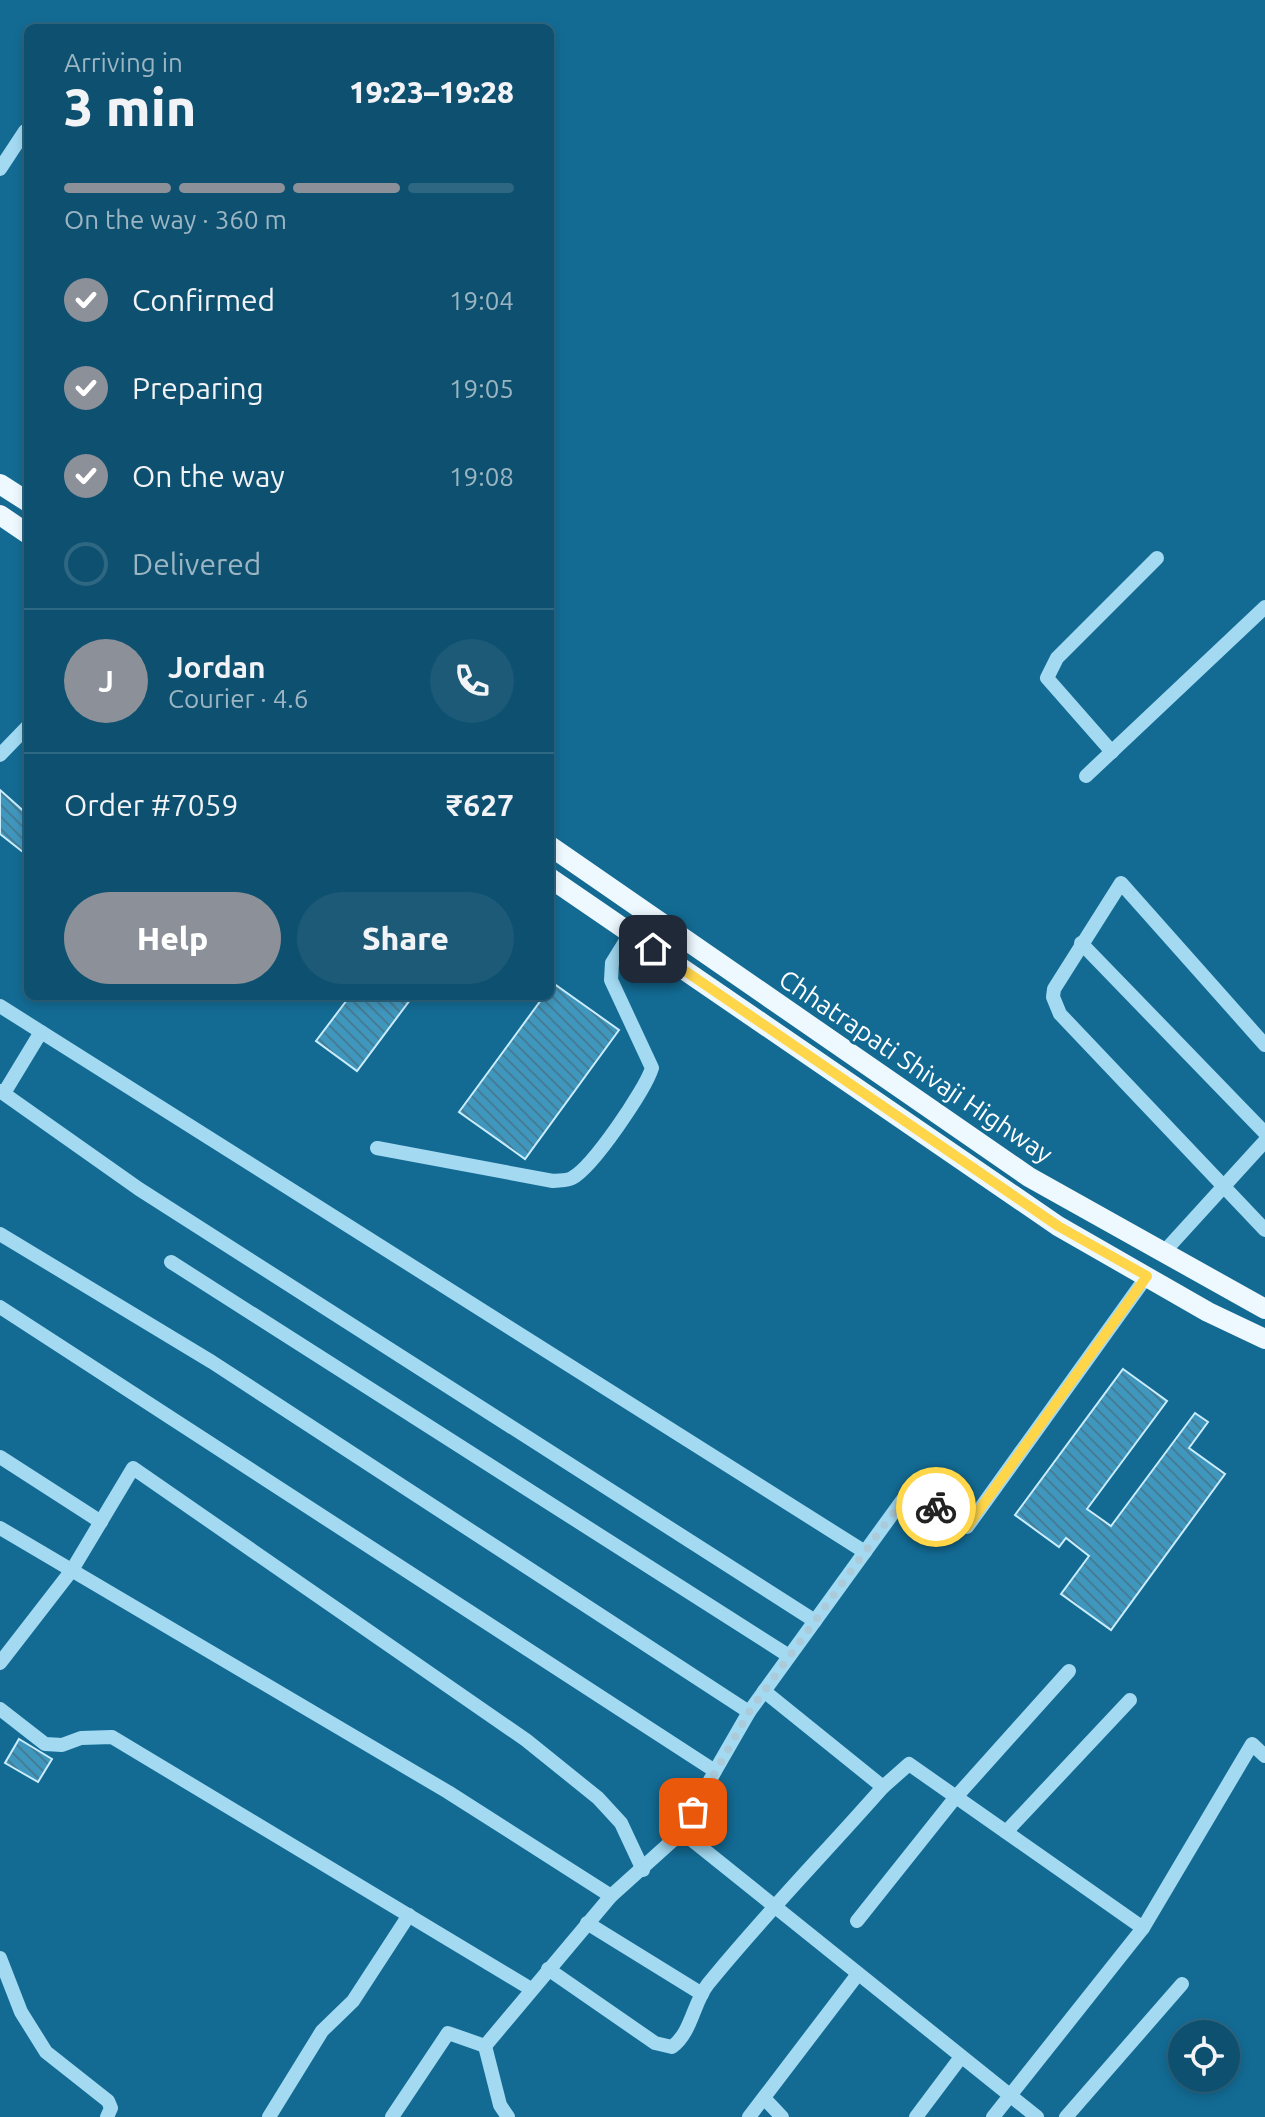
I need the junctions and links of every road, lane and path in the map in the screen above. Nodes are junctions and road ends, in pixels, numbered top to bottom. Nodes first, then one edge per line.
1 (24, 133) edge
2 (0, 169) edge
3 (0, 484) edge
4 (24, 499) edge
5 (0, 515) edge
6 (24, 531) edge
7 (1157, 558) dead end
8 (1265, 607) edge
9 (24, 730) edge
10 (1112, 752) junction
11 (0, 755) edge
12 (1086, 776) dead end
13 (554, 849) edge
14 (554, 881) edge
15 (630, 934) junction
16 (1081, 943) junction
17 (0, 1006) edge
18 (41, 1032) junction
19 (1265, 1045) edge
20 (2, 1092) edge
21 (1265, 1133) edge
22 (1265, 1141) edge
23 (377, 1148) dead end
24 (1223, 1187) junction
25 (1265, 1230) edge
26 (0, 1234) edge
27 (1163, 1253) junction
28 (171, 1262) dead end
29 (1147, 1276) junction
30 (0, 1307) edge
31 (1265, 1309) edge
32 (1265, 1339) edge
33 (0, 1457) edge
34 (101, 1522) junction
35 (0, 1528) edge
36 (865, 1552) junction
37 (72, 1570) junction
38 (815, 1621) junction
39 (789, 1656) junction
40 (0, 1663) edge
41 (1069, 1671) dead end
42 (764, 1691) junction
43 (1130, 1700) dead end
44 (0, 1709) edge
45 (749, 1712) junction
46 (1265, 1756) edge
47 (715, 1771) junction
48 (883, 1787) junction
49 (955, 1798) junction
50 (682, 1832) junction
51 (1006, 1832) junction
52 (643, 1870) junction
53 (611, 1896) junction
54 (773, 1907) junction
55 (409, 1915) junction
56 (857, 1921) dead end
57 (587, 1923) junction
58 (1143, 1928) junction
59 (0, 1958) edge
60 (548, 1969) junction
61 (858, 1974) junction
62 (1182, 1984) dead end
63 (531, 1989) junction
64 (702, 1994) junction
65 (485, 2046) junction
66 (961, 2057) junction
67 (1011, 2096) junction
68 (764, 2098) junction
69 (107, 2117) edge
70 (269, 2117) edge
71 (392, 2117) edge
72 (508, 2117) edge
73 (749, 2117) edge
74 (782, 2117) edge
75 (916, 2117) edge
76 (993, 2117) edge
77 (1037, 2117) edge
78 (1066, 2117) edge

1 - 2 street
3 - 4 main road
5 - 6 main road
7 - 10 street
8 - 10 street
9 - 11 street
10 - 12 street
13 - 27 main road, Chhatrapati Shivaji Highway
14 - 15 main road, Chhatrapati Shivaji Highway
15 - 23 street
15 - 29 main road, Chhatrapati Shivaji Highway
16 - 19 street
16 - 21 street
16 - 24 street
17 - 18 street
18 - 20 street
18 - 36 street
20 - 38 street
22 - 24 street
24 - 25 street
24 - 27 street
26 - 45 street
27 - 31 main road, Chhatrapati Shivaji Highway
28 - 39 street
29 - 32 main road, Chhatrapati Shivaji Highway
29 - 36 street
30 - 47 street
33 - 34 street
34 - 37 street
34 - 52 street
35 - 37 street
36 - 38 street
37 - 40 street
37 - 53 street
38 - 39 street
39 - 42 street
41 - 49 street
42 - 45 street
42 - 48 street
43 - 51 street
44 - 55 street
45 - 47 street
46 - 58 street
47 - 50 street
48 - 49 street
48 - 54 street
49 - 51 street
49 - 56 street
50 - 52 street
50 - 54 street
51 - 58 street
52 - 53 street
53 - 57 street
54 - 61 street
54 - 64 street
55 - 63 street
55 - 70 street
57 - 60 street
57 - 64 street
58 - 67 street
59 - 69 street
60 - 63 street
60 - 64 street
61 - 66 street
61 - 68 street
62 - 78 street
63 - 65 street
65 - 71 street
65 - 72 street
66 - 67 street
66 - 75 street
67 - 76 street
67 - 77 street
68 - 73 street
68 - 74 street

